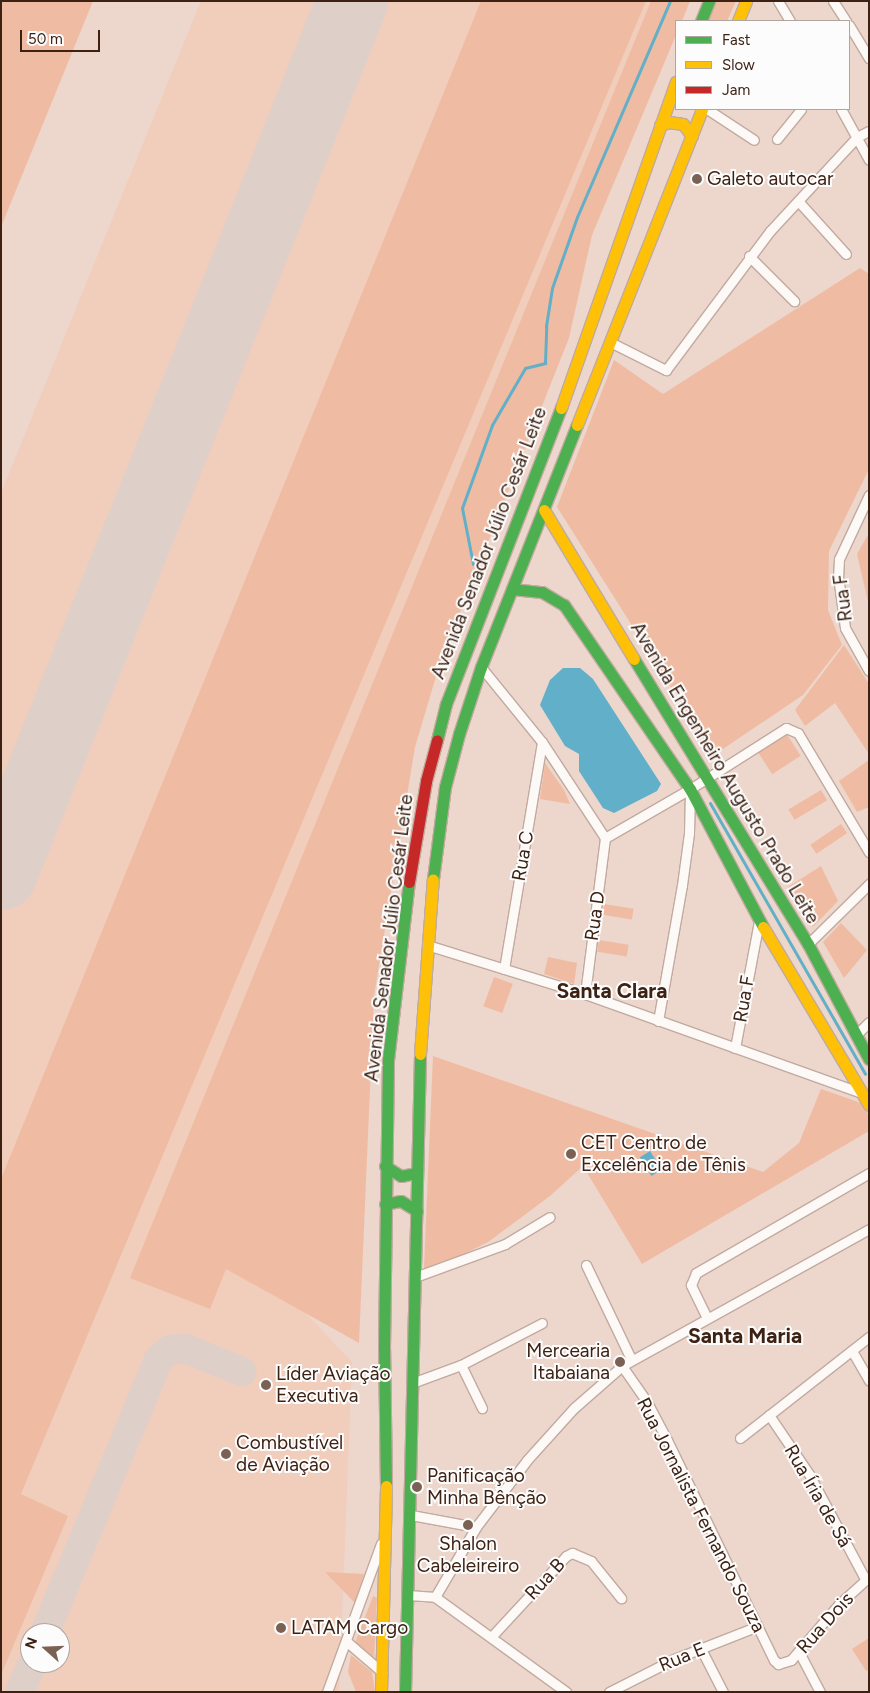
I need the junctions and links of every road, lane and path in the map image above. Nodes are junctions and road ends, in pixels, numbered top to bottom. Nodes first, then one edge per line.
1 (709, 1) edge
2 (746, 1) edge
3 (778, 1) edge
4 (833, 1) edge
5 (701, 20) edge
6 (738, 20) edge
7 (789, 20) edge
8 (845, 20) edge
9 (850, 27) edge
10 (869, 58) edge
11 (675, 87) edge
12 (702, 110) edge
13 (708, 110) edge
14 (800, 110) edge
15 (842, 110) edge
16 (660, 125) junction
17 (869, 131) edge
18 (692, 136) junction
19 (857, 137) junction
20 (777, 139) dead end
21 (754, 140) dead end
22 (869, 160) edge
23 (799, 202) junction
24 (846, 254) dead end
25 (749, 256) junction
26 (794, 301) dead end
27 (610, 342) junction
28 (869, 495) edge
29 (544, 510) junction
30 (512, 589) junction
31 (482, 668) junction
32 (869, 671) edge
33 (542, 742) junction
34 (708, 777) junction
35 (690, 790) junction
36 (606, 838) junction
37 (869, 852) edge
38 (869, 884) edge
39 (759, 921) junction
40 (808, 944) junction
41 (427, 945) junction
42 (504, 970) junction
43 (585, 994) junction
44 (658, 1021) junction
45 (869, 1022) edge
46 (856, 1034) junction
47 (736, 1048) junction
48 (869, 1059) edge
49 (862, 1093) junction
50 (869, 1104) edge
51 (385, 1166) junction
52 (417, 1172) junction
53 (869, 1173) edge
54 (385, 1204) junction
55 (417, 1211) junction
56 (550, 1217) dead end
57 (869, 1229) edge
58 (586, 1264) dead end
59 (415, 1277) junction
60 (707, 1318) junction
61 (542, 1323) dead end
62 (869, 1337) edge
63 (852, 1350) junction
64 (631, 1359) junction
65 (461, 1365) junction
66 (622, 1366) junction
67 (869, 1380) edge
68 (412, 1383) junction
69 (482, 1408) dead end
70 (769, 1415) junction
71 (740, 1438) dead end
72 (411, 1515) junction
73 (476, 1527) junction
74 (386, 1532) junction
75 (867, 1578) edge
76 (408, 1595) junction
77 (435, 1597) junction
78 (621, 1598) dead end
79 (758, 1626) junction
80 (492, 1636) junction
81 (346, 1642) junction
82 (701, 1649) junction
83 (799, 1652) junction
84 (778, 1664) joint
85 (382, 1672) junction
86 (328, 1692) edge
87 (381, 1692) edge
88 (405, 1692) edge
89 (566, 1692) edge
90 (609, 1692) edge
91 (723, 1692) edge
92 (820, 1692) edge

1 - 5 main road
2 - 6 main road
3 - 7 street
4 - 8 street
9 - 10 street
11 - 16 main road, Avenida Senador Júlio Cesár Leite
12 - 18 main road, Avenida Senador Júlio Cesár Leite
13 - 21 street
14 - 20 street
15 - 19 street
16 - 18 main road
16 - 51 main road, Avenida Senador Júlio Cesár Leite
17 - 19 street
18 - 27 main road, Avenida Senador Júlio Cesár Leite
19 - 22 street
19 - 23 street
23 - 24 street
23 - 25 street
25 - 26 street
25 - 27 street
27 - 29 main road, Avenida Senador Júlio Cesár Leite
28 - 32 street, Rua F
29 - 30 main road, Avenida Senador Júlio Cesár Leite
29 - 34 main road, Avenida Engenheiro Augusto Prado Leite
30 - 31 main road, Avenida Senador Júlio Cesár Leite
30 - 35 main road, Avenida Engenheiro Augusto Prado Leite
31 - 33 street
31 - 41 main road, Avenida Senador Júlio Cesár Leite
33 - 36 street
33 - 42 street, Rua C
34 - 35 street
34 - 37 street
34 - 40 main road, Avenida Engenheiro Augusto Prado Leite
35 - 36 street
35 - 39 main road, Avenida Engenheiro Augusto Prado Leite
35 - 44 street
36 - 43 street, Rua D
38 - 40 street
39 - 47 street, Rua F
39 - 49 main road, Avenida Engenheiro Augusto Prado Leite
40 - 46 main road, Avenida Engenheiro Augusto Prado Leite
41 - 42 street
41 - 52 main road, Avenida Senador Júlio Cesár Leite
42 - 43 street
43 - 44 street
44 - 47 street
45 - 46 street
46 - 48 main road, Avenida Engenheiro Augusto Prado Leite
47 - 49 street
49 - 50 main road, Avenida Engenheiro Augusto Prado Leite
51 - 52 main road
51 - 54 main road, Avenida Senador Júlio Cesár Leite
52 - 55 main road, Avenida Senador Júlio Cesár Leite
53 - 60 street
54 - 55 main road
54 - 74 main road, Avenida Senador Júlio Cesár Leite
55 - 59 main road, Avenida Senador Júlio Cesár Leite
56 - 59 street
57 - 60 street
58 - 64 street
59 - 68 main road, Avenida Senador Júlio Cesár Leite
60 - 64 street
61 - 65 street
62 - 63 street
63 - 67 street
63 - 70 street
64 - 66 street
65 - 68 street
65 - 69 street
66 - 73 street
66 - 79 street, Rua Jornalista Fernando Souza
68 - 72 main road, Avenida Senador Júlio Cesár Leite
70 - 71 street
70 - 75 street, Rua Íria de Sá
72 - 73 street
72 - 76 main road, Avenida Senador Júlio Cesár Leite
73 - 77 street
74 - 81 street
74 - 85 main road, Avenida Senador Júlio Cesár Leite
75 - 83 street, Rua Dois
76 - 77 street
76 - 88 main road, Avenida Senador Júlio Cesár Leite
77 - 80 street
78 - 80 street, Rua B
79 - 82 street, Rua E
79 - 84 street, Rua Jornalista Fernando Souza
80 - 89 street
81 - 85 street
81 - 86 street
82 - 90 street, Rua E
82 - 91 street
83 - 84 street, Rua Dois
83 - 92 street
85 - 87 main road, Avenida Senador Júlio Cesár Leite

